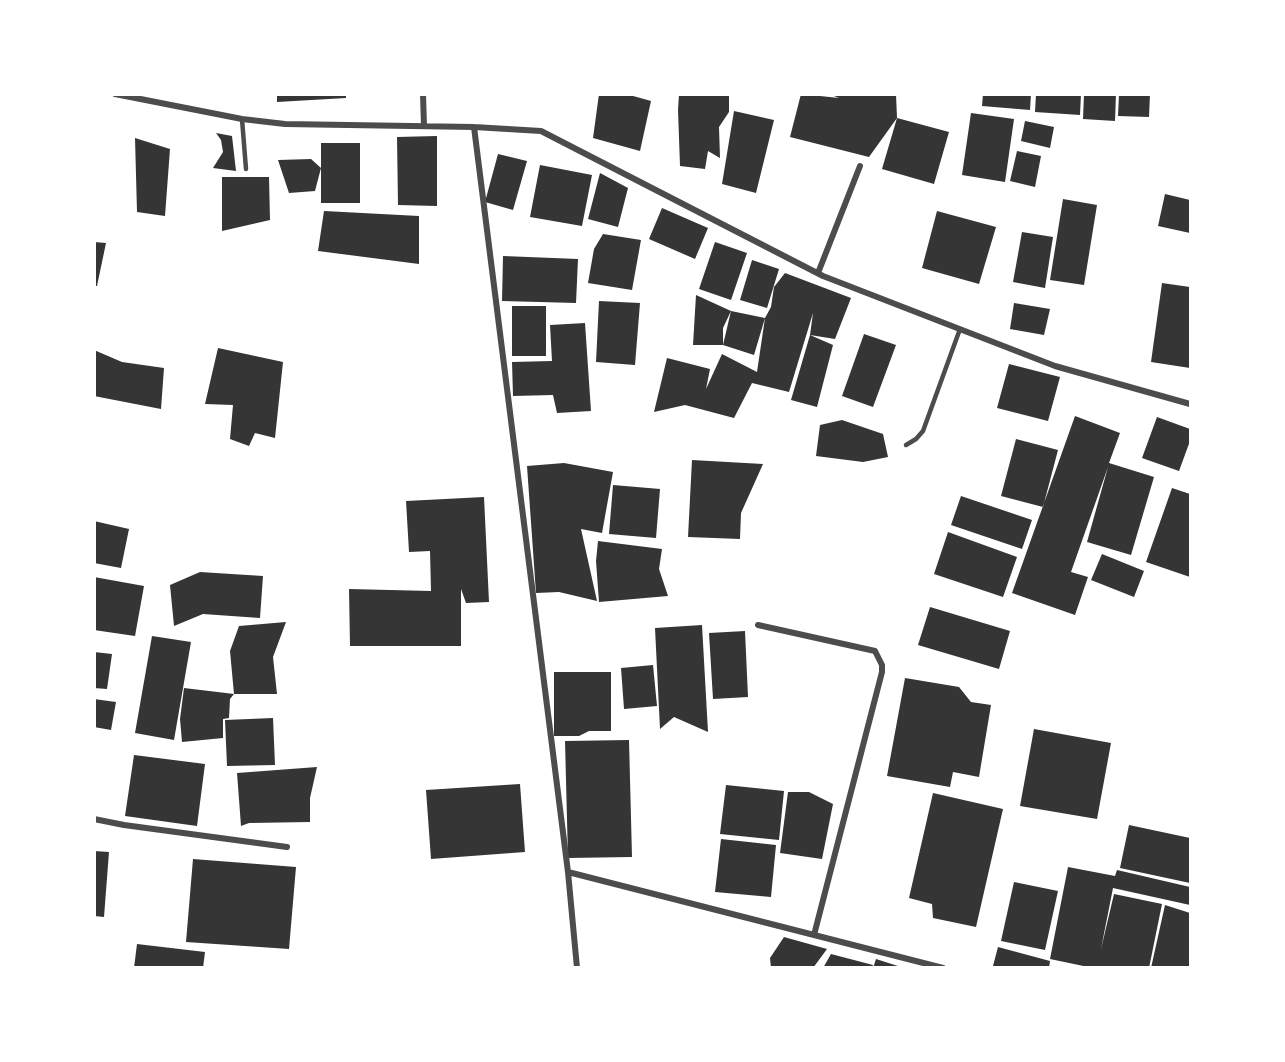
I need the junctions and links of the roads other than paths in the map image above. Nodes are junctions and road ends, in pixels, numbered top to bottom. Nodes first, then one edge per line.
1 (115, 94) edge
2 (423, 94) edge
3 (242, 118) junction
4 (424, 126) junction
5 (474, 127) junction
6 (860, 166) dead end
7 (246, 169) dead end
8 (818, 273) junction
9 (960, 329) junction
10 (1191, 404) edge
11 (906, 445) dead end
12 (758, 625) dead end
13 (94, 819) edge
14 (287, 847) dead end
15 (568, 872) junction
16 (814, 935) junction
17 (577, 968) edge
18 (942, 968) edge

1 - 3 street
2 - 4 street
3 - 4 street
3 - 7 lane
4 - 5 street
5 - 8 street
5 - 15 street
6 - 8 street
8 - 9 street
9 - 10 street
9 - 11 lane
12 - 16 street
13 - 14 street
15 - 16 street
15 - 17 street
16 - 18 street

